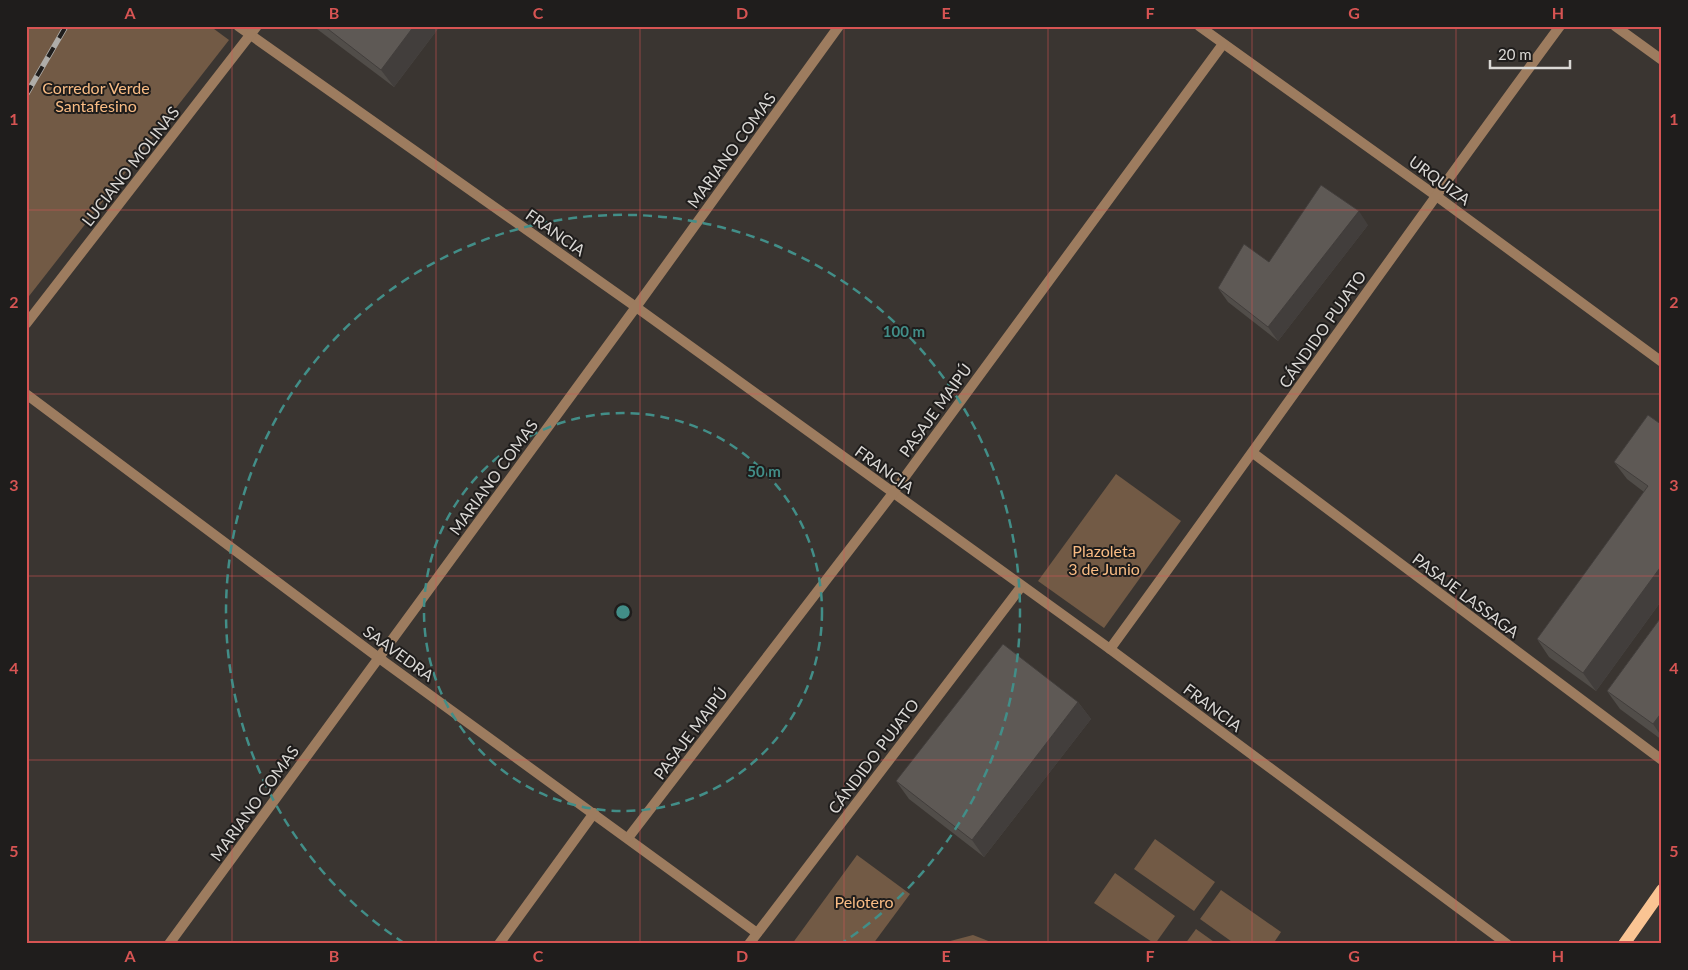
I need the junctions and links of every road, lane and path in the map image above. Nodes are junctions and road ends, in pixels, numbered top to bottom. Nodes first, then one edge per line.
1 (238, 26) edge
2 (257, 26) edge
3 (839, 26) edge
4 (1199, 26) edge
5 (1560, 26) edge
6 (1615, 26) edge
7 (251, 35) junction
8 (1223, 44) junction
9 (1662, 60) edge
10 (1435, 195) junction
11 (636, 307) junction
12 (26, 324) edge
13 (1662, 362) edge
14 (26, 394) edge
15 (1253, 453) junction
16 (893, 493) junction
17 (1021, 587) junction
18 (1110, 649) junction
19 (379, 658) junction
20 (1662, 760) edge
21 (594, 813) junction
22 (628, 838) junction
23 (1662, 890) edge
24 (757, 933) junction
25 (169, 944) edge
26 (499, 944) edge
27 (749, 944) edge
28 (1507, 944) edge
29 (1624, 944) edge

1 - 7 street, FRANCIA
2 - 7 street, LUCIANO MOLINAS
3 - 11 street, MARIANO COMAS
4 - 8 street, URQUIZA
5 - 10 street, CÁNDIDO PUJATO
6 - 9 street
7 - 11 street, FRANCIA
7 - 12 street, LUCIANO MOLINAS
8 - 10 street, URQUIZA
8 - 16 street, PASAJE MAIPÚ
10 - 13 street, URQUIZA
10 - 15 street, CÁNDIDO PUJATO
11 - 16 street, FRANCIA
11 - 19 street, MARIANO COMAS
14 - 19 street, SAAVEDRA
15 - 18 street, CÁNDIDO PUJATO
15 - 20 street, PASAJE LASSAGA
16 - 17 street, FRANCIA
16 - 22 street, PASAJE MAIPÚ
17 - 18 street, FRANCIA
17 - 24 street, CÁNDIDO PUJATO
18 - 28 street, FRANCIA
19 - 21 street, SAAVEDRA
19 - 25 street, MARIANO COMAS
21 - 22 street, SAAVEDRA
21 - 26 street
22 - 24 street, SAAVEDRA
23 - 29 main road
24 - 27 street, CÁNDIDO PUJATO

